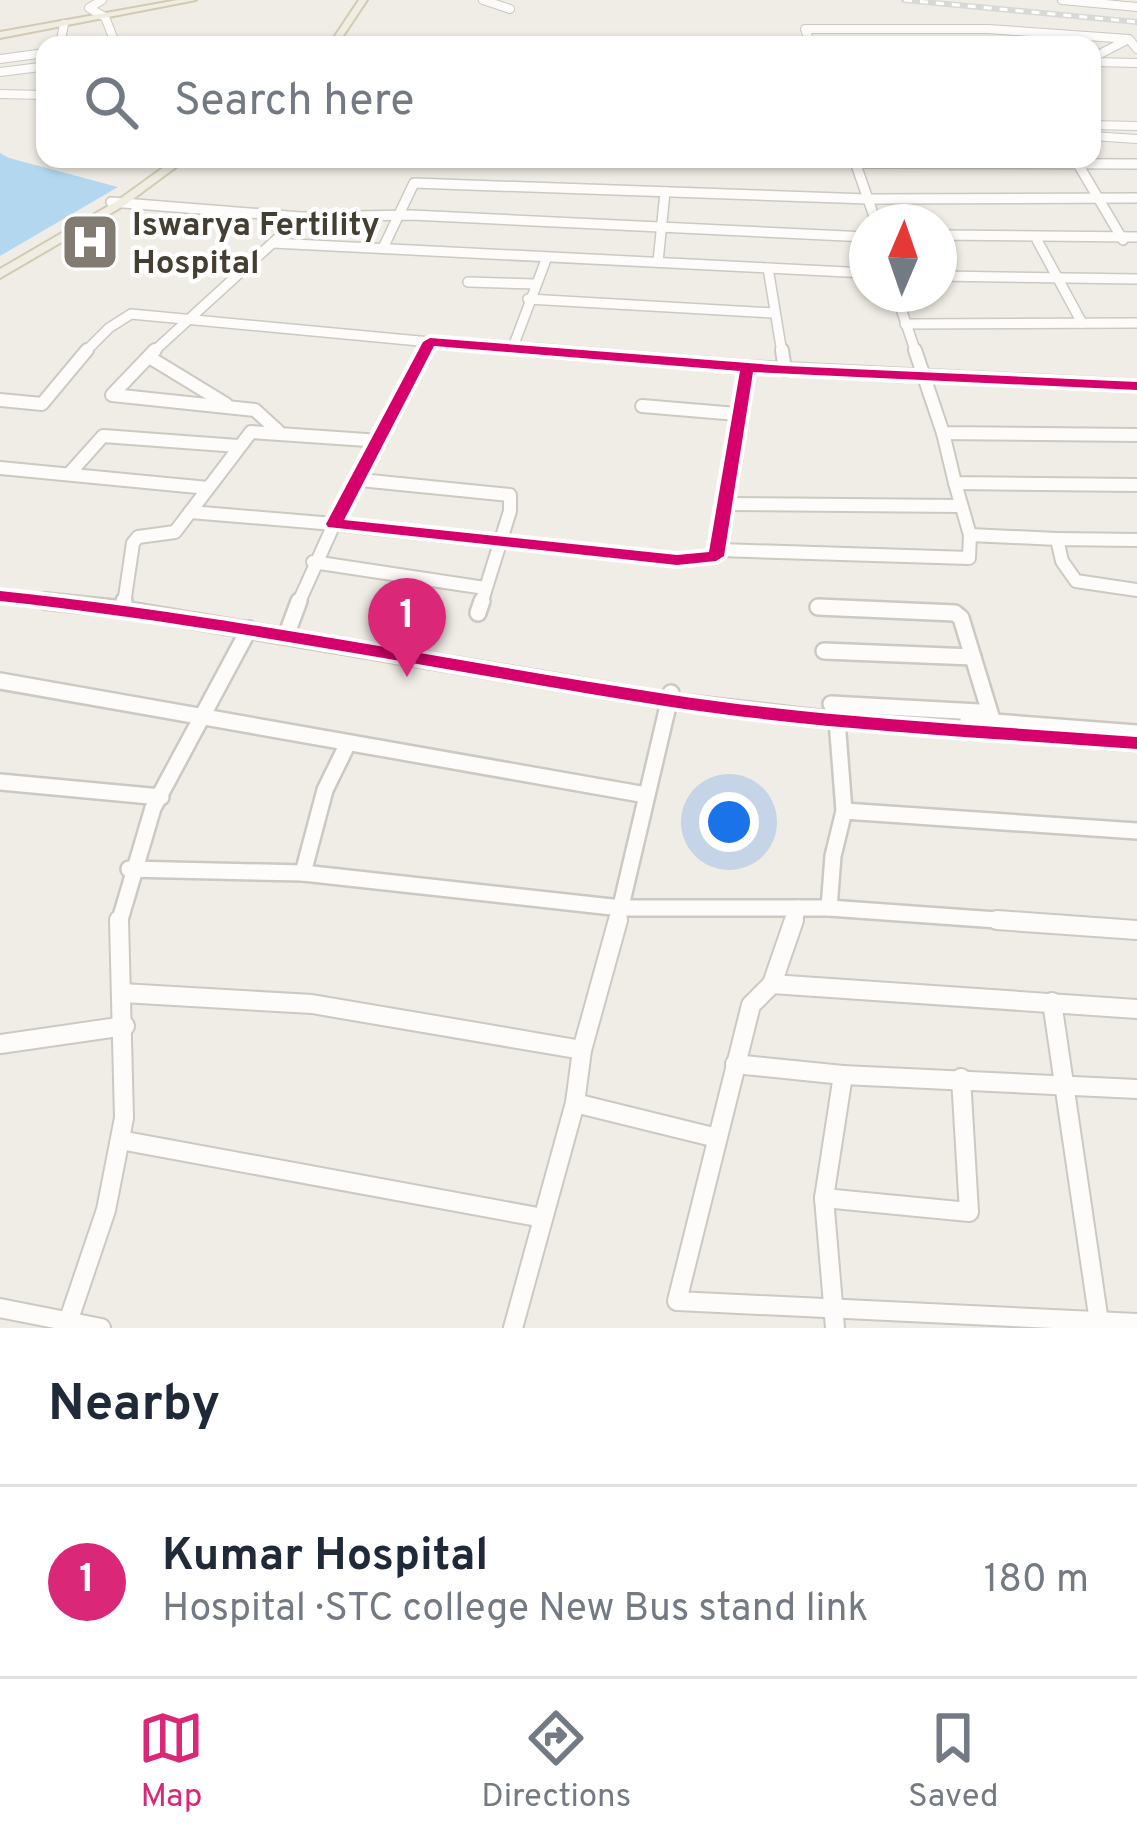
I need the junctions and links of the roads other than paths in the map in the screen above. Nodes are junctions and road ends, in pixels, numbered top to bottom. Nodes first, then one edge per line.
1 (102, 0) edge
2 (192, 0) edge
3 (366, 0) edge
4 (483, 0) edge
5 (1062, 0) edge
6 (1109, 2) edge
7 (1137, 7) edge
8 (510, 9) dead end
9 (105, 17) junction
10 (64, 24) junction
11 (988, 29) junction
12 (0, 35) edge
13 (62, 36) edge
14 (112, 36) edge
15 (340, 36) edge
16 (347, 36) edge
17 (808, 36) edge
18 (993, 36) edge
19 (1090, 36) edge
20 (1101, 37) edge
21 (1133, 39) edge
22 (1137, 49) edge
23 (36, 54) edge
24 (1101, 55) edge
25 (0, 59) edge
26 (1101, 61) edge
27 (1137, 63) edge
28 (36, 68) edge
29 (0, 72) edge
30 (0, 94) edge
31 (36, 95) edge
32 (1101, 124) edge
33 (1137, 125) edge
34 (1101, 137) edge
35 (1137, 139) edge
36 (1101, 163) edge
37 (1137, 164) edge
38 (160, 168) edge
39 (168, 168) edge
40 (857, 168) edge
41 (1080, 168) edge
42 (665, 192) junction
43 (1137, 198) edge
44 (868, 199) junction
45 (1097, 200) junction
46 (118, 201) junction
47 (870, 204) edge
48 (397, 214) junction
49 (301, 217) junction
50 (661, 225) junction
51 (849, 234) edge
52 (957, 237) edge
53 (957, 238) edge
54 (1122, 239) junction
55 (1137, 239) edge
56 (1036, 240) junction
57 (273, 243) junction
58 (383, 248) junction
59 (547, 257) junction
60 (658, 262) junction
61 (768, 268) junction
62 (0, 270) edge
63 (849, 272) edge
64 (957, 276) edge
65 (1059, 278) junction
66 (1137, 279) edge
67 (468, 282) dead end
68 (535, 284) junction
69 (528, 299) junction
70 (901, 312) edge
71 (773, 313) junction
72 (184, 319) junction
73 (1082, 323) junction
74 (1137, 323) edge
75 (904, 324) junction
76 (430, 342) junction
77 (513, 347) junction
78 (148, 357) junction
79 (747, 367) junction
80 (785, 370) junction
81 (923, 375) junction
82 (1137, 386) edge
83 (0, 400) edge
84 (642, 406) dead end
85 (232, 408) junction
86 (737, 415) junction
87 (278, 430) junction
88 (943, 433) junction
89 (1137, 435) edge
90 (381, 441) junction
91 (238, 446) junction
92 (0, 468) edge
93 (69, 474) junction
94 (360, 480) junction
95 (955, 483) junction
96 (1137, 485) edge
97 (208, 488) junction
98 (726, 504) junction
99 (959, 506) junction
100 (190, 512) junction
101 (334, 524) junction
102 (970, 535) junction
103 (1058, 539) junction
104 (1137, 540) edge
105 (501, 542) junction
106 (719, 550) junction
107 (313, 562) junction
108 (485, 588) junction
109 (1137, 590) edge
110 (0, 592) edge
111 (123, 606) junction
112 (818, 607) dead end
113 (478, 614) dead end
114 (248, 629) junction
115 (287, 633) junction
116 (824, 651) dead end
117 (973, 657) junction
118 (0, 681) edge
119 (670, 697) junction
120 (834, 712) junction
121 (198, 716) junction
122 (993, 722) junction
123 (1137, 733) edge
124 (348, 742) junction
125 (1137, 743) edge
126 (0, 782) edge
127 (646, 795) junction
128 (161, 797) junction
129 (844, 811) junction
130 (1137, 831) edge
131 (129, 869) junction
132 (303, 873) junction
133 (621, 908) junction
134 (798, 908) junction
135 (829, 908) junction
136 (1137, 930) edge
137 (772, 984) junction
138 (122, 993) junction
139 (1052, 1002) junction
140 (1137, 1009) edge
141 (125, 1027) junction
142 (0, 1044) edge
143 (583, 1049) junction
144 (735, 1064) junction
145 (843, 1075) junction
146 (961, 1078) junction
147 (1067, 1086) junction
148 (1137, 1089) edge
149 (575, 1103) junction
150 (717, 1138) junction
151 (120, 1140) junction
152 (824, 1198) junction
153 (543, 1218) junction
154 (0, 1309) edge
155 (834, 1319) edge
156 (1099, 1322) junction
157 (1137, 1323) edge
158 (68, 1326) edge
159 (101, 1328) edge
160 (513, 1328) edge

1 - 9 street
2 - 9 main road
3 - 15 main road
3 - 16 main road
4 - 8 street
5 - 6 street
6 - 7 street
9 - 10 main road
9 - 14 street
10 - 12 main road
10 - 13 street
11 - 17 street
11 - 18 street
11 - 19 street
20 - 21 street
21 - 22 street
21 - 24 street
23 - 25 street
26 - 27 street
28 - 29 street
30 - 31 street
32 - 33 street
34 - 35 street
36 - 37 street
38 - 46 main road
39 - 46 main road
40 - 44 street
41 - 45 street
42 - 44 street
42 - 48 street
42 - 50 street
43 - 45 street
44 - 45 street
44 - 47 street
45 - 54 street
46 - 48 street
46 - 49 street
46 - 62 main road
48 - 49 street
48 - 50 street
48 - 58 street
49 - 57 street
50 - 51 street
50 - 60 street
52 - 54 street
53 - 56 street
54 - 55 street
54 - 56 street
56 - 65 street
57 - 58 street
57 - 72 street
58 - 59 street
59 - 60 street
59 - 68 street
60 - 61 street
61 - 63 street
61 - 71 street
64 - 65 street
65 - 66 street
65 - 73 street
67 - 68 street
68 - 69 street
69 - 71 street
69 - 77 street
70 - 75 street
71 - 80 street
72 - 76 street
72 - 78 street
72 - 83 street
73 - 74 street
73 - 75 street
75 - 81 street
76 - 77 street
76 - 90 street
77 - 79 street
78 - 85 street
78 - 85 street
79 - 80 street
79 - 86 street
80 - 81 street
81 - 82 street
81 - 88 street
84 - 86 street
85 - 87 street
86 - 98 street
87 - 90 street
87 - 91 street
88 - 89 street
88 - 95 street
90 - 94 street
91 - 93 street
91 - 97 street
92 - 93 street
93 - 97 street
94 - 101 street
94 - 105 street
95 - 96 street
95 - 99 street
97 - 100 street
98 - 99 street
98 - 106 street
99 - 102 street
100 - 101 street
100 - 111 street
101 - 105 street
101 - 107 street
102 - 103 street
102 - 106 street
103 - 104 street
103 - 109 street
105 - 106 street
105 - 108 street
107 - 108 street
107 - 115 street
108 - 113 street
110 - 111 street
111 - 114 street
111 - 115 street
112 - 117 street
114 - 115 street
114 - 121 street
115 - 119 street
116 - 117 street
117 - 122 street
118 - 121 street
119 - 120 street
119 - 122 street
119 - 127 street
120 - 122 street
120 - 129 street
121 - 124 street
121 - 128 street
122 - 123 street
122 - 125 street
124 - 127 street
124 - 132 street
126 - 128 street
127 - 133 street
128 - 131 street
129 - 130 street
129 - 135 street
131 - 132 street
131 - 138 street
132 - 133 street
133 - 134 street
133 - 143 street
134 - 135 street
134 - 137 street
135 - 136 street
137 - 139 street
137 - 144 street
138 - 141 street
138 - 143 street
139 - 140 street
139 - 147 street
141 - 142 street
141 - 151 street
143 - 149 street
144 - 145 street
144 - 150 street
145 - 146 street
145 - 152 street
146 - 147 street
146 - 152 street
147 - 148 street
147 - 156 street
149 - 150 street
149 - 153 street
150 - 155 street
151 - 153 street
151 - 158 street
152 - 155 street
153 - 160 street
154 - 158 street
155 - 156 street
156 - 157 street
158 - 159 street

